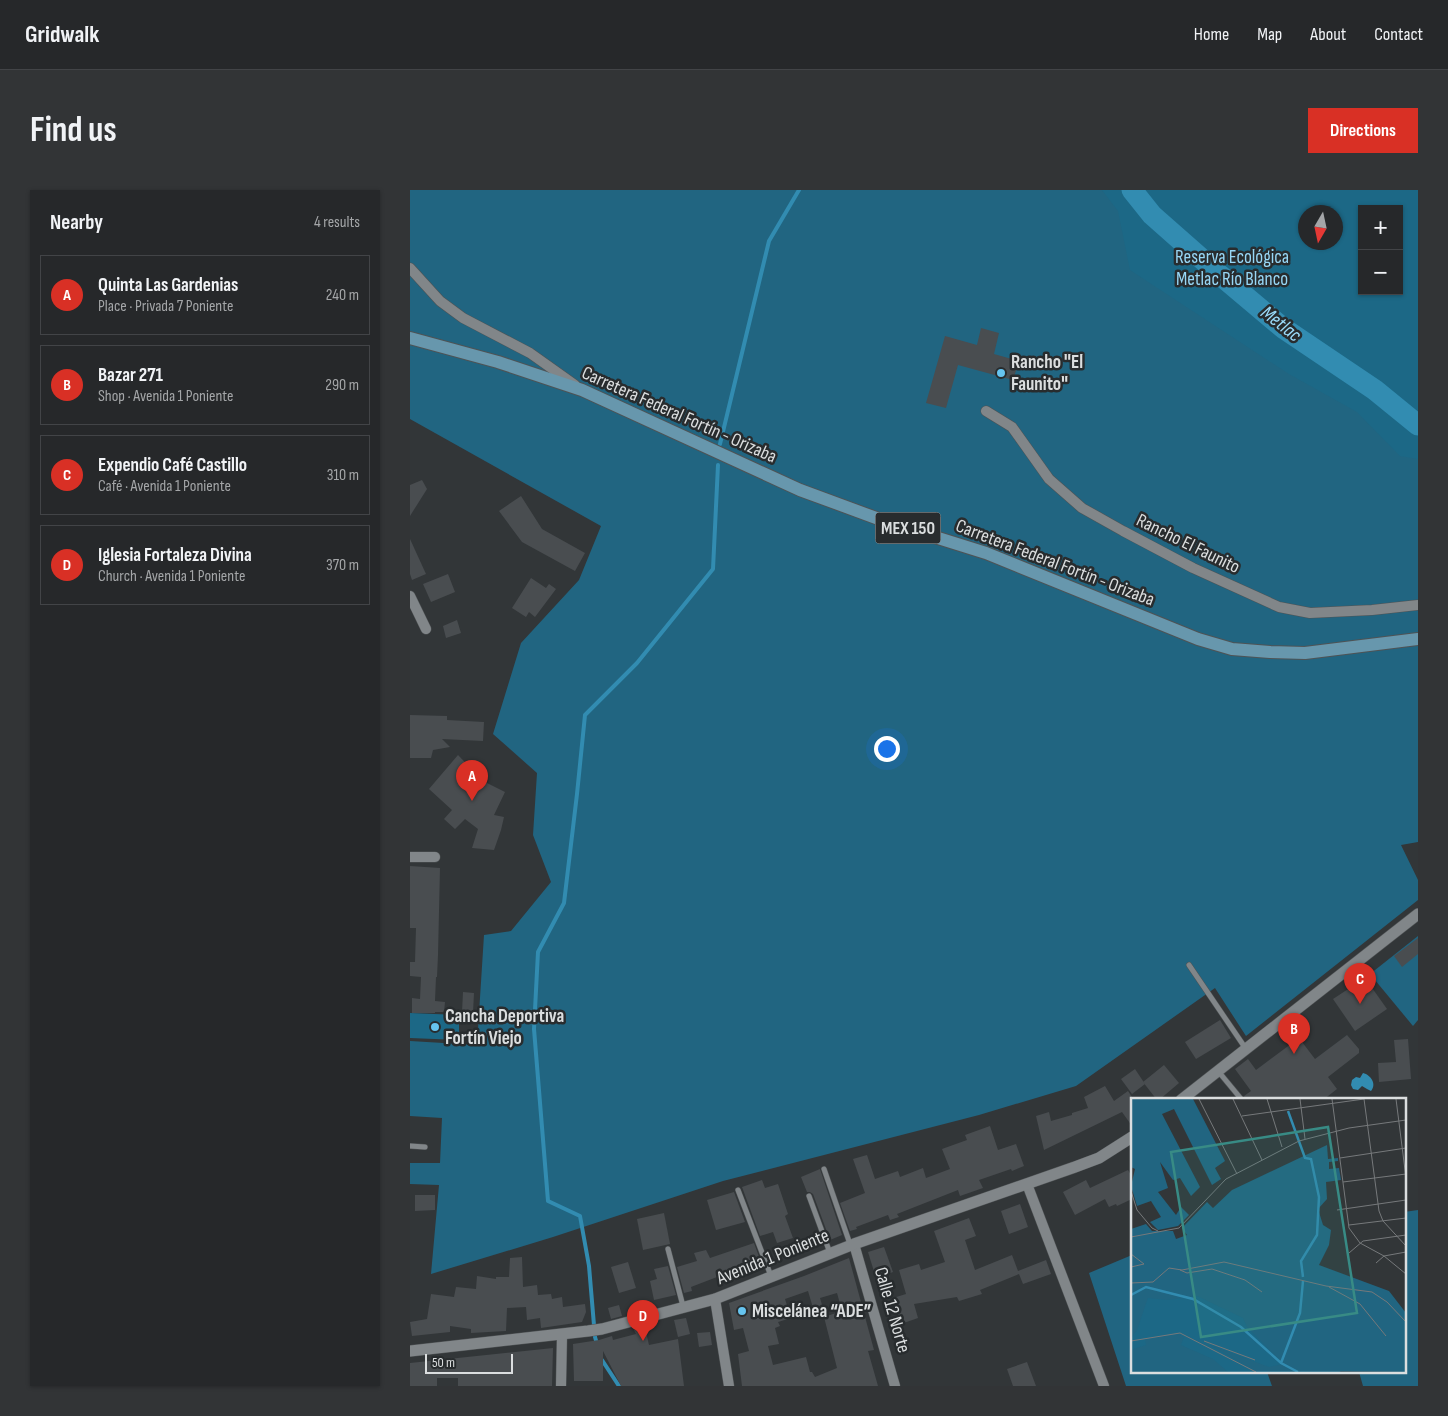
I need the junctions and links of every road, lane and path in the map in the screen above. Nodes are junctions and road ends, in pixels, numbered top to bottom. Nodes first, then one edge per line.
1 (410, 268) edge
2 (410, 338) edge
3 (582, 390) junction
4 (986, 411) dead end
5 (410, 596) edge
6 (1418, 605) edge
7 (426, 629) dead end
8 (1418, 639) edge
9 (410, 857) edge
10 (435, 857) dead end
11 (1418, 914) edge
12 (1189, 965) dead end
13 (1246, 1049) junction
14 (1218, 1071) junction
15 (1184, 1098) edge
16 (1240, 1098) edge
17 (1131, 1138) edge
18 (410, 1146) edge
19 (425, 1147) dead end
20 (824, 1169) dead end
21 (1027, 1184) junction
22 (738, 1190) dead end
23 (808, 1196) dead end
24 (852, 1244) junction
25 (668, 1249) dead end
26 (830, 1253) junction
27 (771, 1276) junction
28 (716, 1299) junction
29 (684, 1307) junction
30 (562, 1335) junction
31 (410, 1351) edge
32 (560, 1386) edge
33 (729, 1386) edge
34 (895, 1386) edge
35 (1104, 1386) edge

1 - 3 street
2 - 3 main road, Carretera Federal Fortín - Orizaba / MEX 150
3 - 8 main road, Carretera Federal Fortín - Orizaba / MEX 150
4 - 6 street, Rancho El Faunito
5 - 7 street
9 - 10 street
11 - 13 street
12 - 13 lane
13 - 14 street
14 - 15 street
14 - 16 lane
17 - 21 street, Avenida 1 Poniente
18 - 19 lane
20 - 24 lane
21 - 24 street, Avenida 1 Poniente
21 - 35 street
22 - 27 lane
23 - 26 lane
24 - 26 street, Avenida 1 Poniente
24 - 34 street, Calle 12 Norte
25 - 29 lane
26 - 27 street, Avenida 1 Poniente
27 - 28 street, Avenida 1 Poniente
28 - 29 street, Avenida 1 Poniente
28 - 33 street
29 - 30 street, Avenida 1 Poniente
30 - 31 street, Avenida 1 Poniente
30 - 32 street

